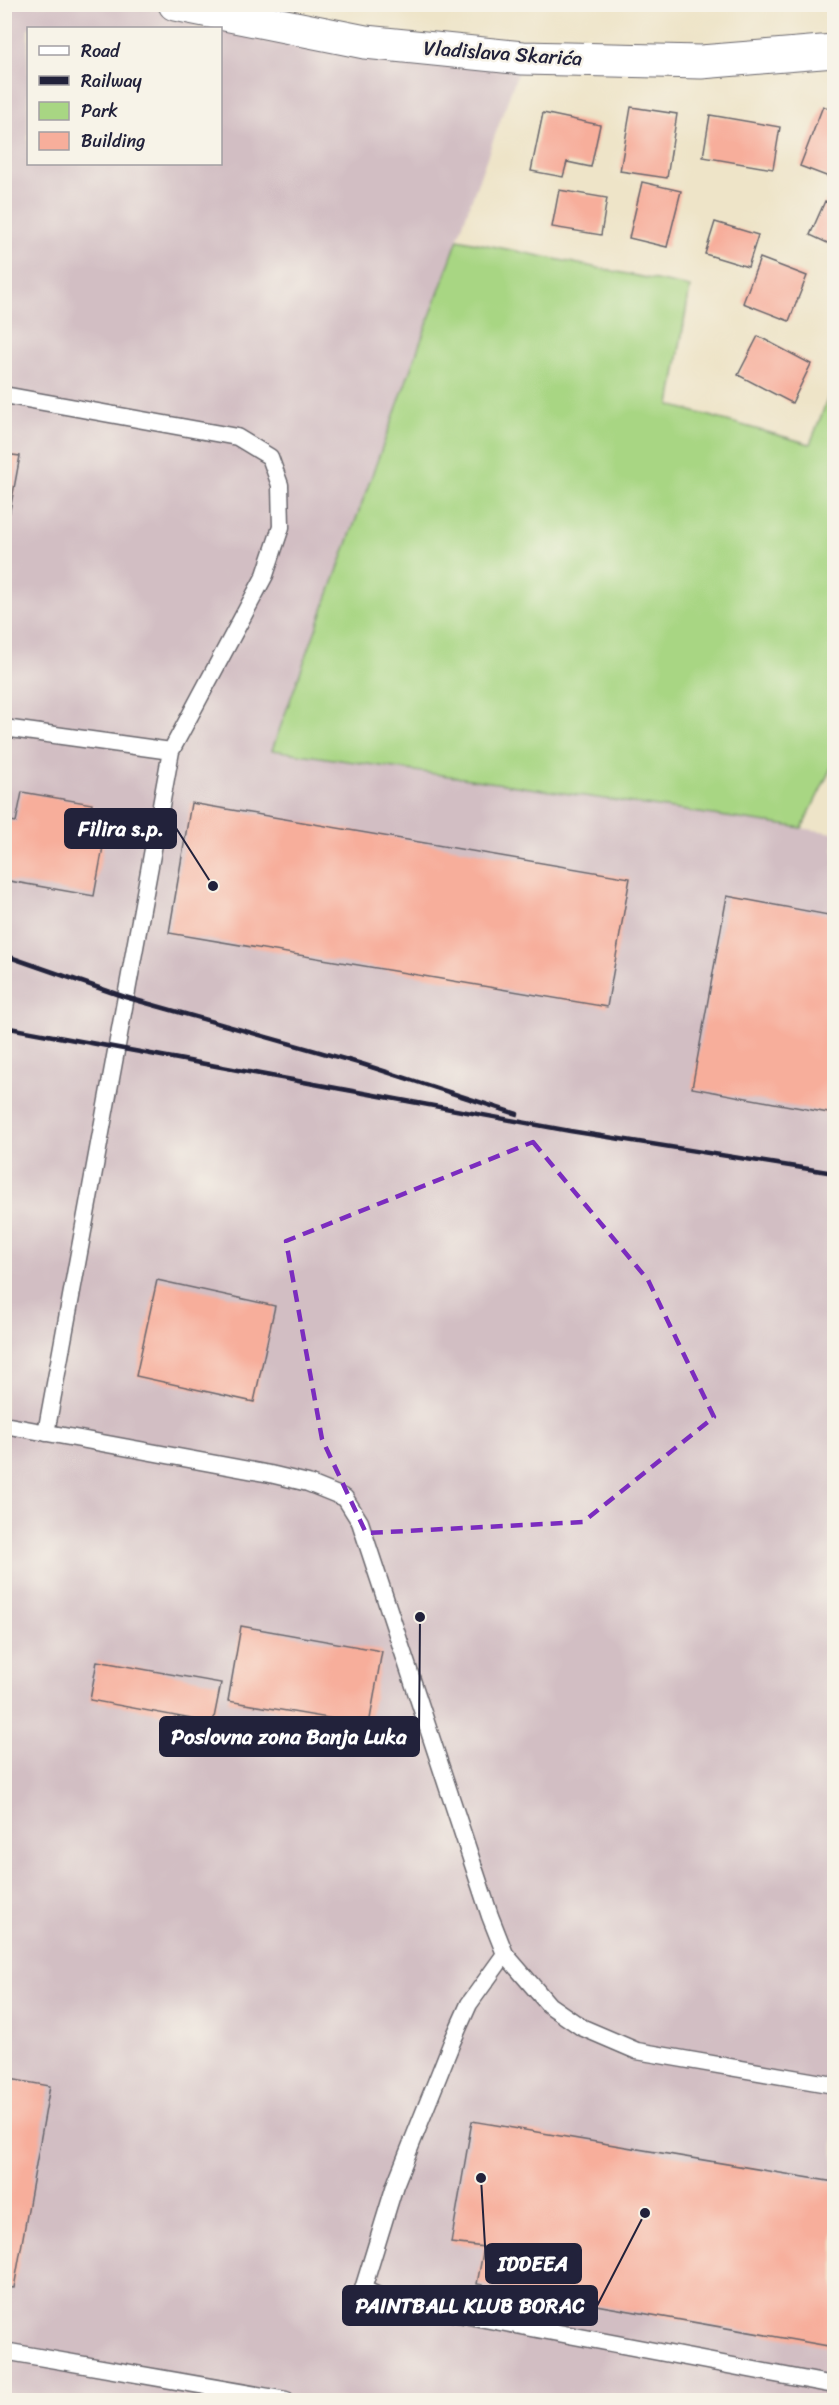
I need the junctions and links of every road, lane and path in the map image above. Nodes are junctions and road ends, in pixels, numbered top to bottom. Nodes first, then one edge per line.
1 (175, 4) edge
2 (834, 51) edge
3 (4, 395) edge
4 (4, 728) edge
5 (171, 751) junction
6 (4, 1425) edge
7 (46, 1433) junction
8 (506, 1954) junction
9 (834, 2085) edge
10 (4, 2351) edge
11 (834, 2385) edge
12 (286, 2400) edge

1 - 2 street, Vladislava Skarića
3 - 5 lane
4 - 5 lane
5 - 7 lane
6 - 7 lane
7 - 8 lane
8 - 9 lane
8 - 11 lane
10 - 12 lane

